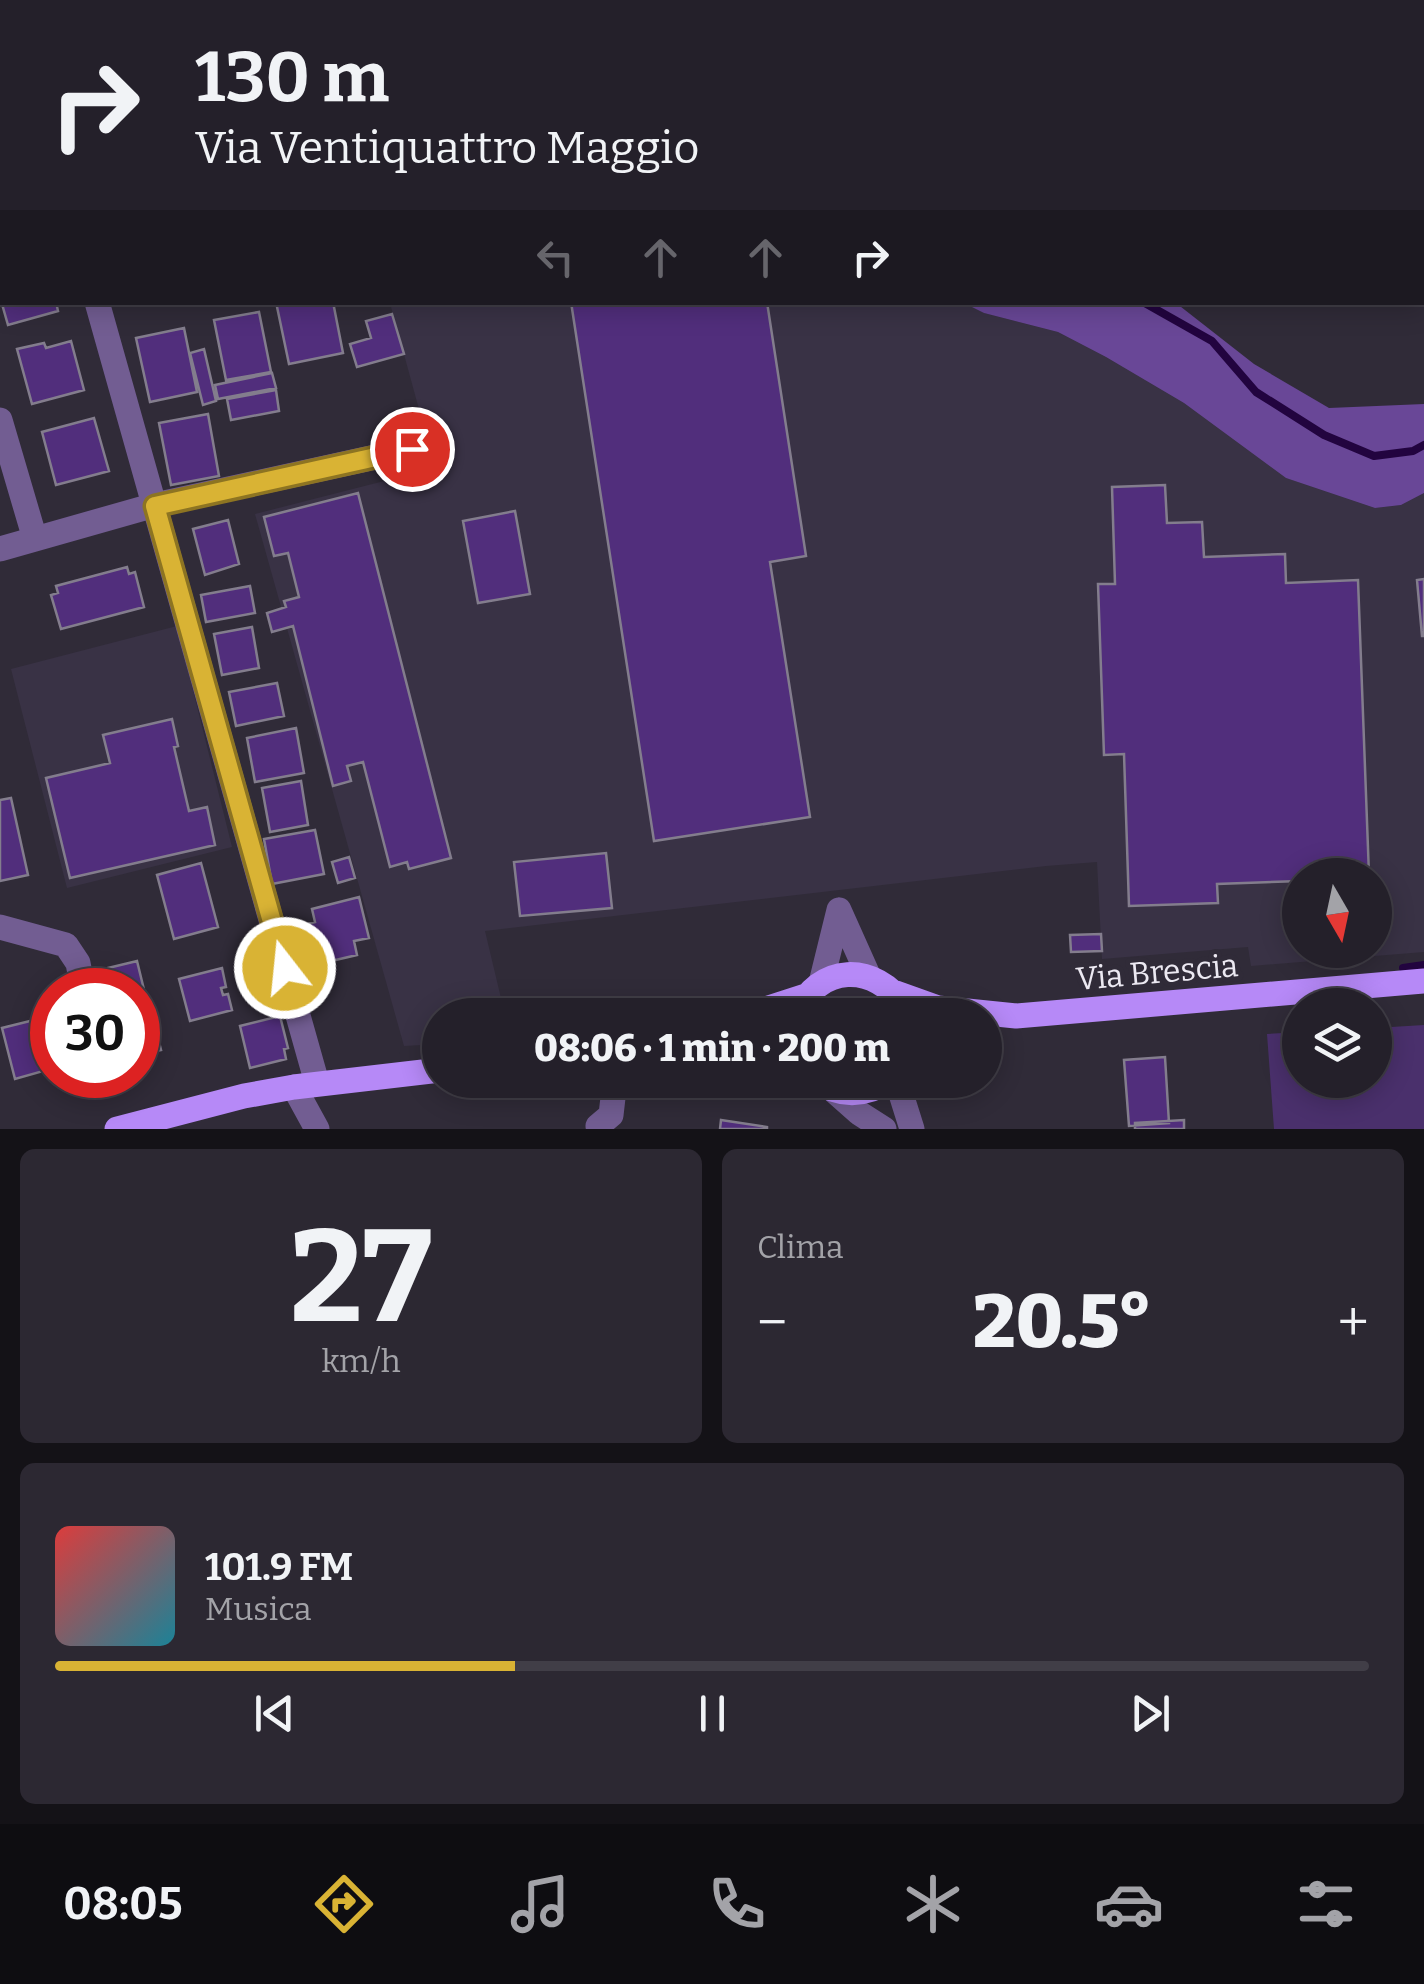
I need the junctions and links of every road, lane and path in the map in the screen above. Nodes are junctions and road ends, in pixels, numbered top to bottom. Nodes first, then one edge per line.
1 (98, 305) edge
2 (0, 420) edge
3 (412, 449) dead end
4 (155, 506) junction
5 (35, 539) junction
6 (0, 549) edge
7 (0, 927) edge
8 (79, 968) edge
9 (869, 977) junction
10 (1424, 981) edge
11 (808, 998) edge
12 (895, 998) edge
13 (1002, 1015) edge
14 (1016, 1016) junction
15 (1002, 1021) edge
16 (422, 1072) edge
17 (305, 1085) junction
18 (613, 1098) edge
19 (840, 1098) edge
20 (901, 1098) edge
21 (598, 1126) dead end
22 (118, 1129) edge
23 (317, 1129) edge
24 (884, 1129) edge
25 (912, 1129) edge

1 - 4 street
2 - 5 street
3 - 4 street
4 - 5 street
4 - 17 street
5 - 6 street
7 - 8 street
9 - 11 main road
9 - 11 street
9 - 12 main road, Via Brescia
10 - 14 main road, Via Brescia
13 - 14 main road, Via Brescia
14 - 15 main road, Via Brescia
16 - 17 main road
17 - 22 main road
17 - 23 street
18 - 21 street
19 - 24 street
20 - 25 street

